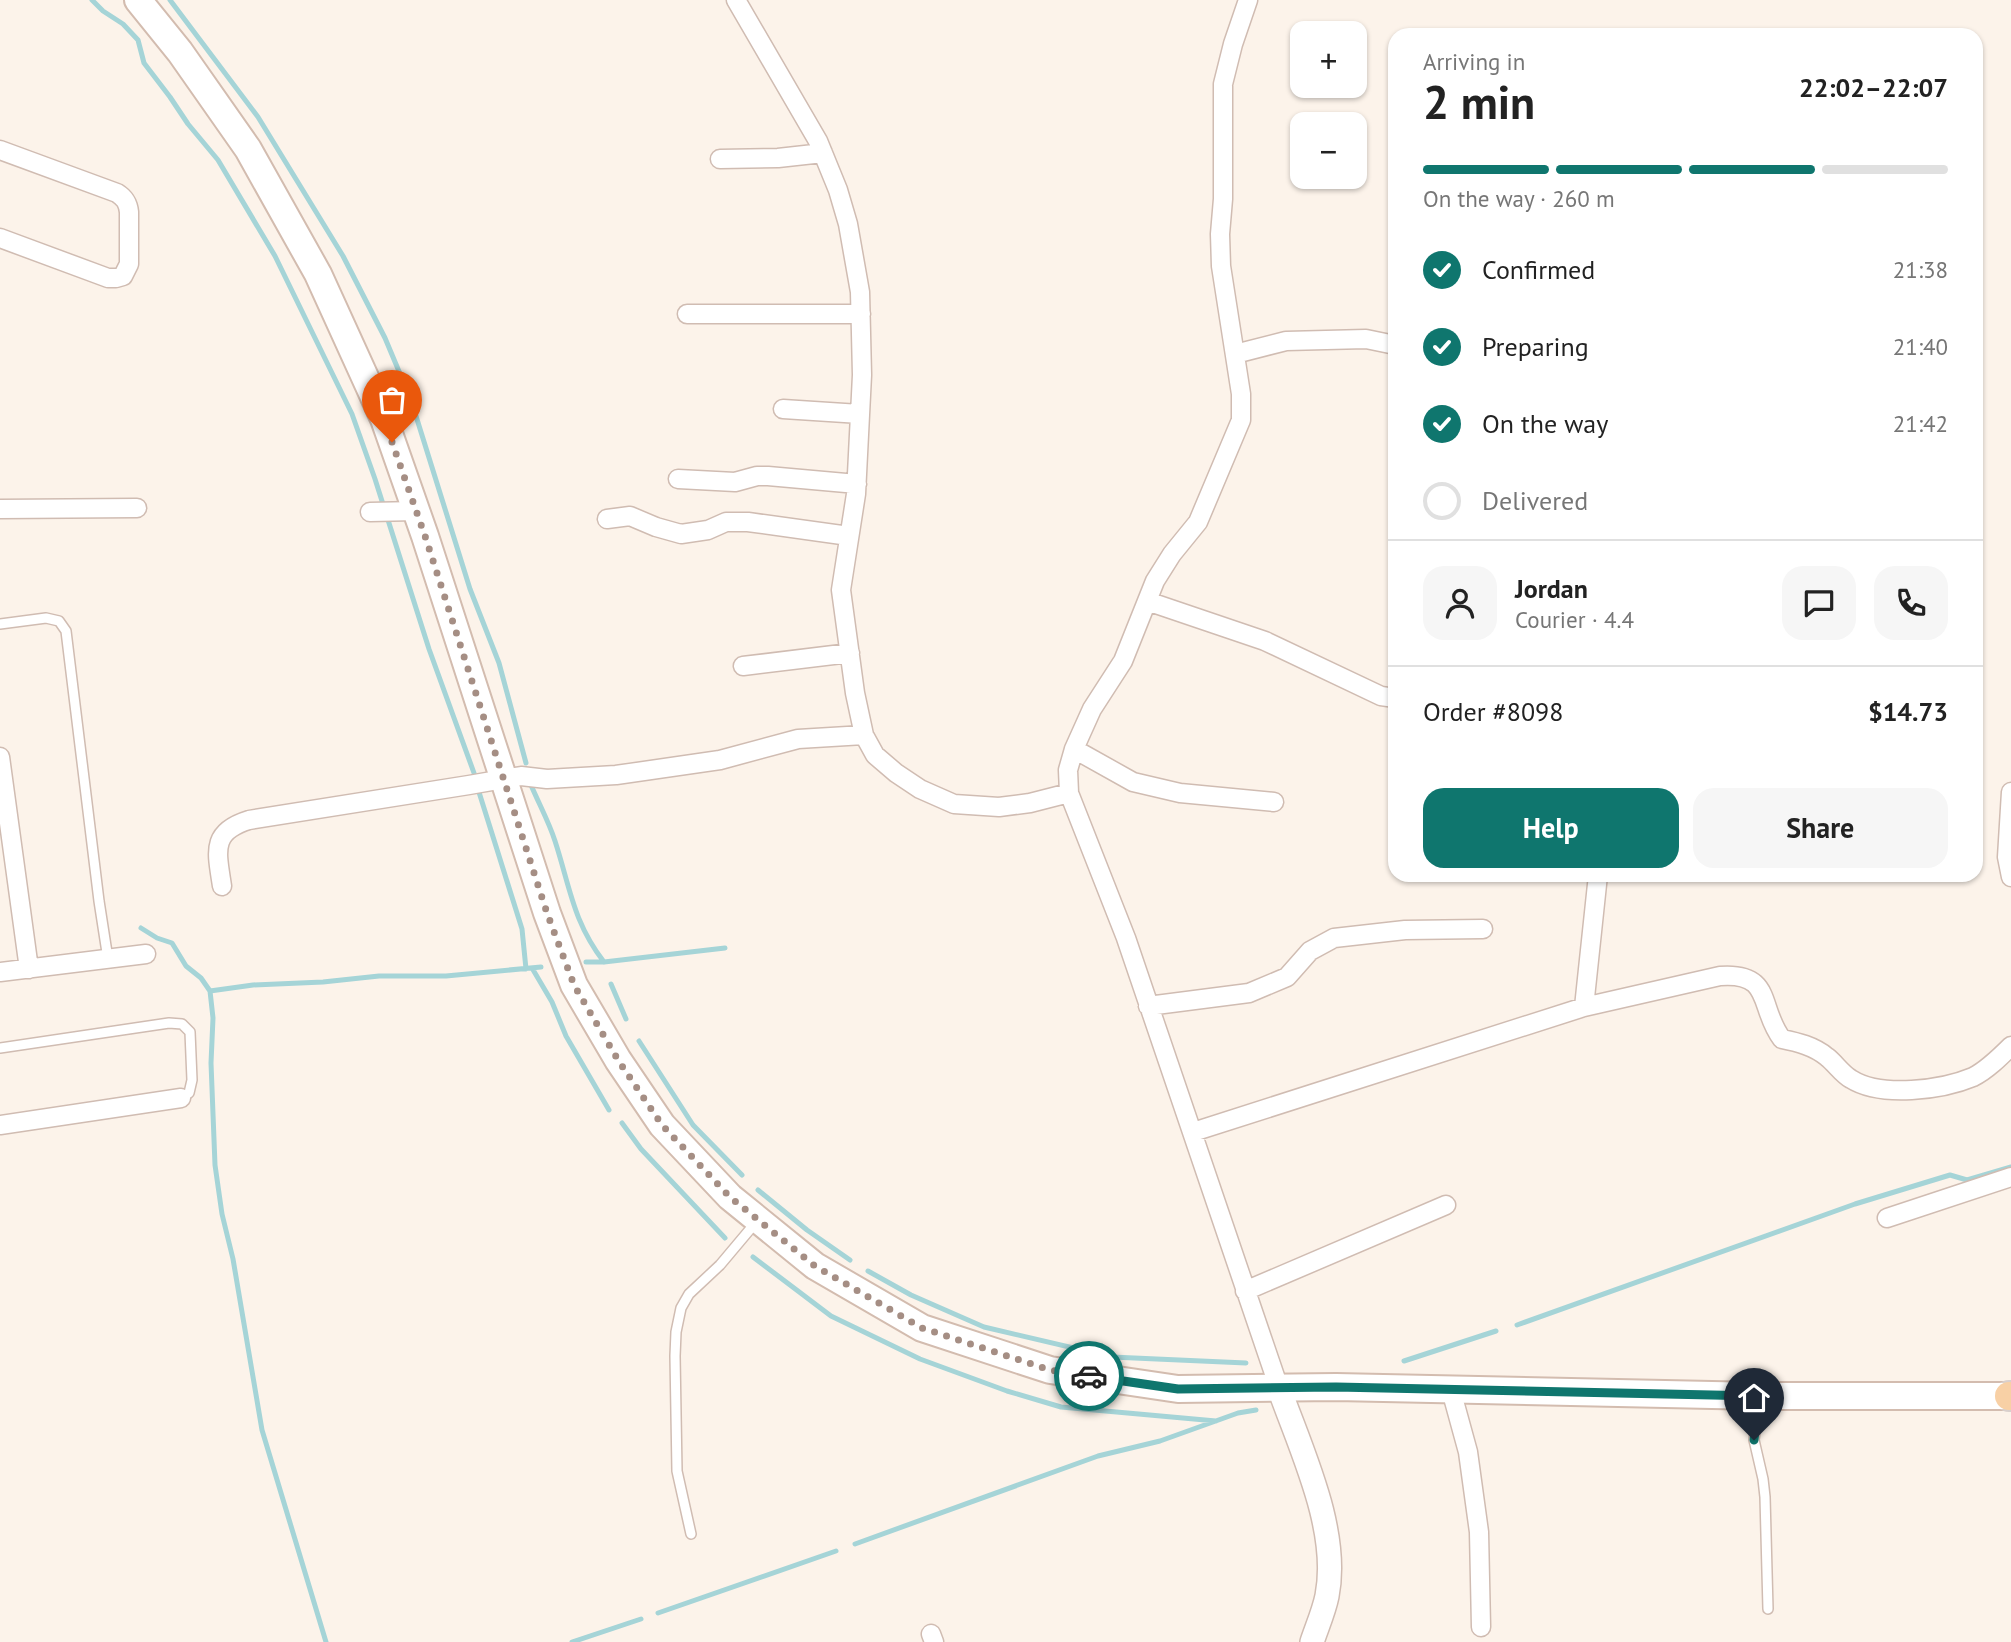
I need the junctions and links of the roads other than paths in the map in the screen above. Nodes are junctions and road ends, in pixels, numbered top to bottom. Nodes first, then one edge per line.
1 (138, 0) edge
2 (736, 0) edge
3 (1248, 0) edge
4 (0, 150) edge
5 (823, 153) junction
6 (720, 159) dead end
7 (0, 238) edge
8 (687, 314) dead end
9 (860, 314) junction
10 (1388, 344) edge
11 (1235, 354) junction
12 (783, 409) dead end
13 (860, 414) junction
14 (678, 479) dead end
15 (857, 485) junction
16 (137, 508) dead end
17 (0, 509) edge
18 (404, 511) junction
19 (370, 512) dead end
20 (607, 519) dead end
21 (849, 536) junction
22 (1147, 601) junction
23 (0, 624) edge
24 (850, 653) junction
25 (743, 666) dead end
26 (1388, 697) edge
27 (864, 735) junction
28 (1074, 749) junction
29 (0, 757) edge
30 (503, 778) junction
31 (1069, 793) junction
32 (2010, 801) edge
33 (1274, 802) dead end
34 (2011, 877) edge
35 (1597, 882) edge
36 (222, 886) dead end
37 (1483, 929) dead end
38 (146, 954) dead end
39 (108, 959) junction
40 (29, 968) junction
41 (0, 972) edge
42 (1149, 1006) junction
43 (1584, 1007) junction
44 (2011, 1046) edge
45 (0, 1048) edge
46 (181, 1098) joint
47 (0, 1125) edge
48 (1193, 1132) junction
49 (2011, 1177) edge
50 (1446, 1205) dead end
51 (1887, 1217) dead end
52 (758, 1220) junction
53 (1245, 1291) junction
54 (1279, 1388) junction
55 (1451, 1390) junction
56 (1759, 1396) junction
57 (2010, 1396) edge
58 (691, 1534) dead end
59 (1768, 1609) dead end
60 (1481, 1627) dead end
61 (1312, 1642) edge

1 - 18 main road
2 - 5 street
3 - 11 street
4 - 7 street
5 - 6 street
5 - 9 street
8 - 9 street
9 - 13 street
10 - 11 street
11 - 22 street
12 - 13 street
13 - 15 street
14 - 15 street
15 - 21 street
16 - 17 street
18 - 19 street
18 - 30 main road
20 - 21 street
21 - 24 street
22 - 26 street
22 - 28 street
23 - 39 lane
24 - 25 street
24 - 27 street
27 - 30 street
27 - 31 street
28 - 31 street
28 - 33 street
29 - 40 street
30 - 36 street
30 - 52 main road
31 - 42 street
32 - 34 street
35 - 43 street
37 - 42 street
38 - 39 street
39 - 40 street
40 - 41 street
42 - 48 street
43 - 44 street
43 - 48 street
45 - 46 lane
46 - 47 street
48 - 53 street
49 - 51 street
50 - 53 street
52 - 54 main road
52 - 58 lane
53 - 54 street
54 - 55 main road
54 - 61 street
55 - 56 main road
55 - 60 street
56 - 57 main road
56 - 59 lane

